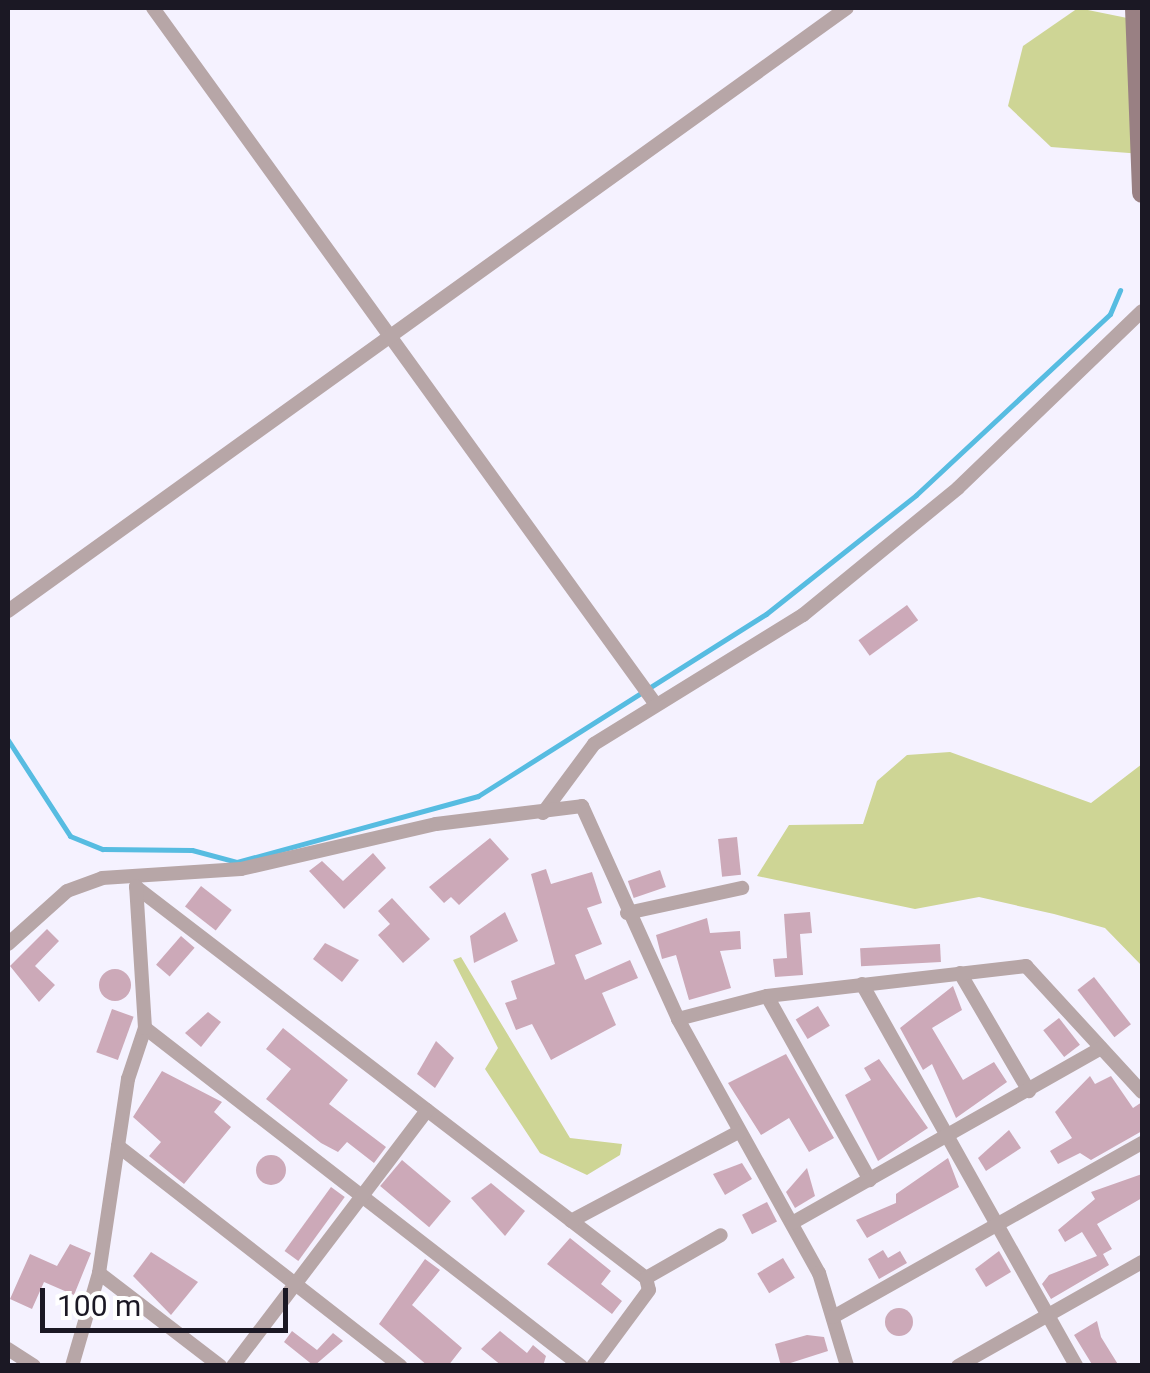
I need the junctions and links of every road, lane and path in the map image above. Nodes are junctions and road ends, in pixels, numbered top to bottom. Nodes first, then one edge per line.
1 (154, 8) edge
2 (847, 8) edge
3 (1135, 8) edge
4 (1142, 193) edge
5 (1142, 311) edge
6 (390, 335) junction
7 (8, 612) edge
8 (654, 702) junction
9 (543, 813) junction
10 (133, 881) junction
11 (742, 888) dead end
12 (627, 912) junction
13 (8, 944) edge
14 (960, 973) junction
15 (862, 984) junction
16 (767, 996) junction
17 (678, 1019) junction
18 (145, 1028) junction
19 (1101, 1048) junction
20 (1029, 1092) junction
21 (1142, 1092) edge
22 (427, 1110) junction
23 (740, 1131) junction
24 (948, 1136) junction
25 (1142, 1143) edge
26 (118, 1146) junction
27 (870, 1180) junction
28 (362, 1196) junction
29 (571, 1221) junction
30 (792, 1222) junction
31 (998, 1226) junction
32 (722, 1235) dead end
33 (1142, 1262) edge
34 (99, 1273) junction
35 (646, 1278) junction
36 (295, 1284) junction
37 (1047, 1314) junction
38 (833, 1316) junction
39 (8, 1349) edge
40 (34, 1366) edge
41 (72, 1366) edge
42 (220, 1366) edge
43 (233, 1366) edge
44 (401, 1366) edge
45 (581, 1366) edge
46 (593, 1366) edge
47 (847, 1366) edge
48 (958, 1366) edge
49 (1076, 1366) edge

1 - 6 street
2 - 6 street
3 - 4 street
5 - 8 street
6 - 7 street
6 - 8 street
8 - 9 street
9 - 10 street
9 - 12 street
10 - 13 street
10 - 18 street
10 - 22 street
11 - 12 street
12 - 17 street
14 - 15 street
14 - 19 street
14 - 20 street
15 - 16 street
15 - 24 street
16 - 17 street
16 - 27 street
17 - 23 street
18 - 26 street
18 - 28 street
19 - 20 street
19 - 21 street
20 - 24 street
22 - 28 street
22 - 29 street
23 - 29 street
23 - 30 street
24 - 27 street
24 - 31 street
25 - 31 street
26 - 34 street
26 - 36 street
27 - 30 street
28 - 36 street
28 - 45 street
29 - 35 street
30 - 38 street
31 - 37 street
31 - 38 street
32 - 35 street
33 - 37 street
34 - 41 street
34 - 42 street
35 - 46 street
36 - 43 street
36 - 44 street
37 - 48 street
37 - 49 street
38 - 47 street
39 - 40 street

